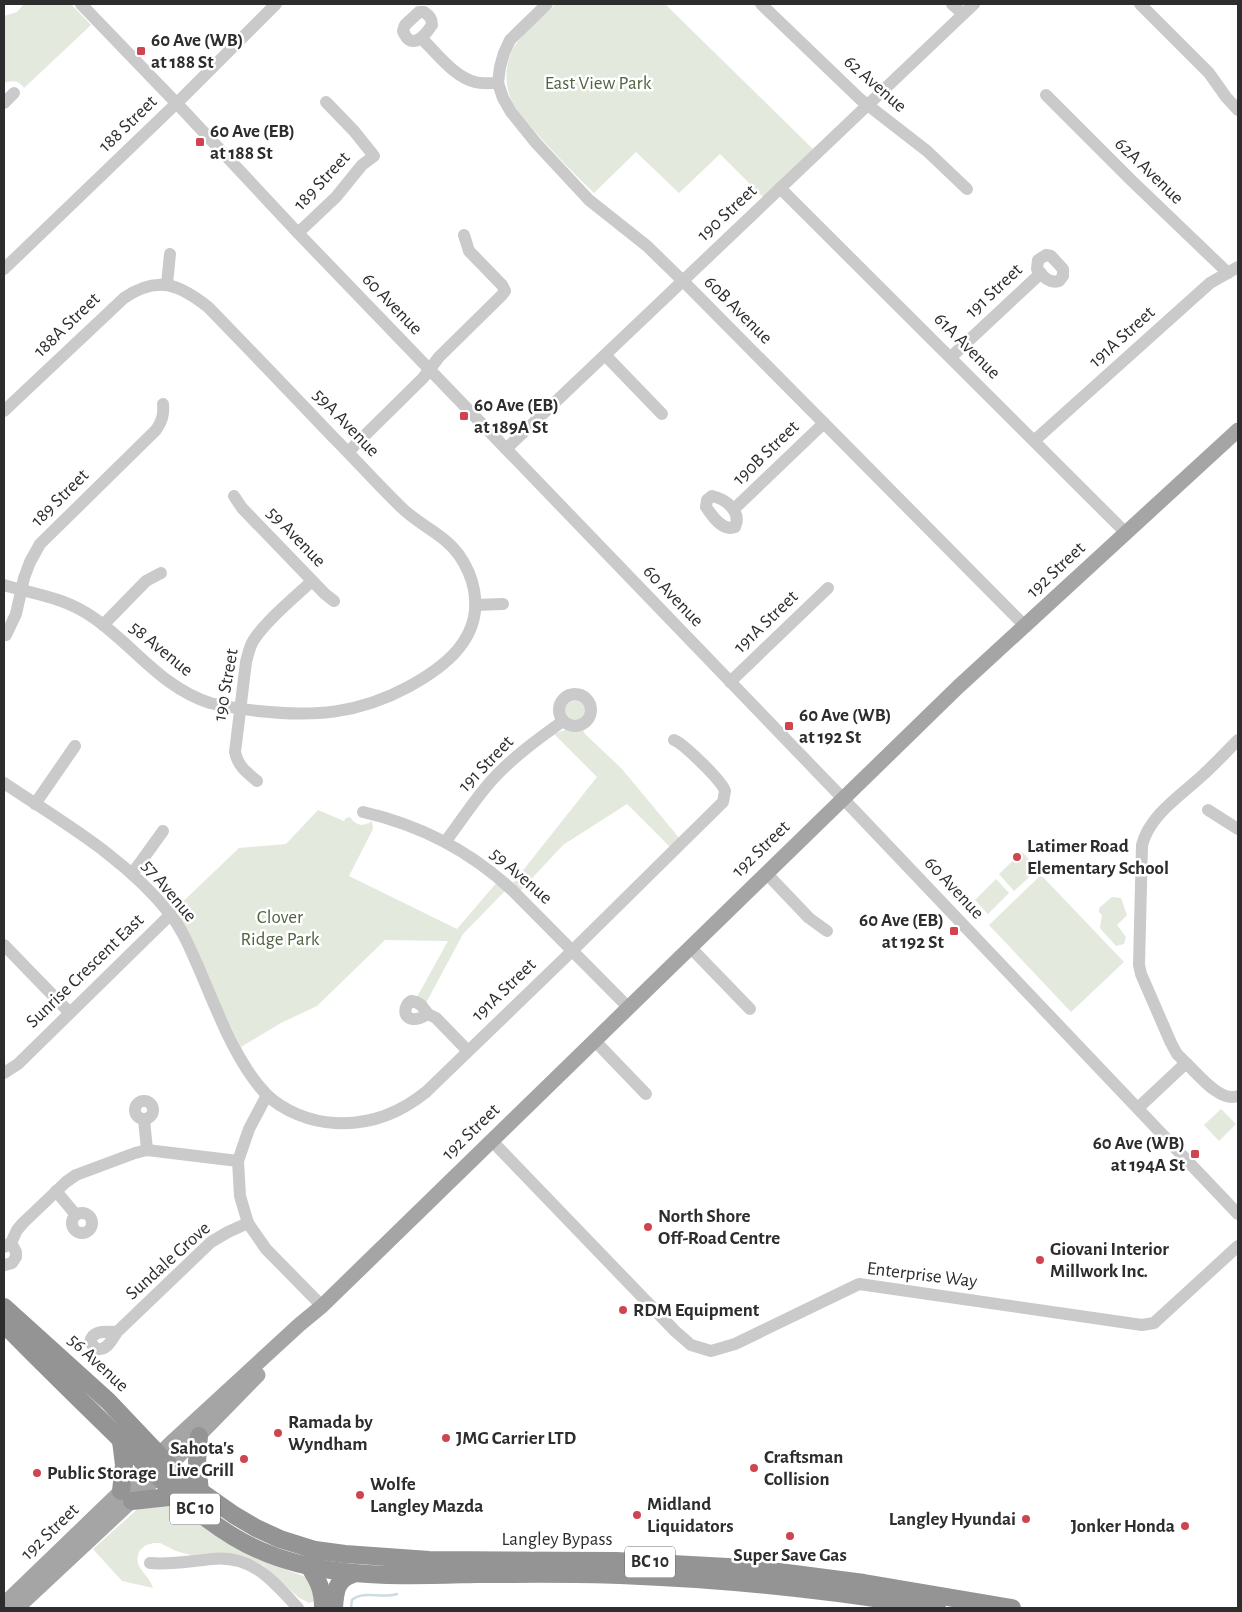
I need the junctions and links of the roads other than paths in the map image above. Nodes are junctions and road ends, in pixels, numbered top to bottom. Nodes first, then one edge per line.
1 (81, 4) edge
2 (276, 4) edge
3 (547, 4) edge
4 (761, 4) edge
5 (952, 4) edge
6 (974, 4) edge
7 (1140, 4) edge
8 (963, 14) junction
9 (421, 38) dead end
10 (498, 83) junction
11 (14, 93) dead end
12 (1046, 95) dead end
13 (326, 102) dead end
14 (4, 103) edge
15 (176, 103) junction
16 (867, 105) junction
17 (1238, 110) edge
18 (780, 188) junction
19 (967, 189) dead end
20 (298, 233) junction
21 (464, 235) dead end
22 (170, 254) dead end
23 (4, 269) edge
24 (1233, 270) edge
25 (1041, 273) dead end
26 (682, 281) junction
27 (167, 284) junction
28 (605, 355) junction
29 (951, 357) junction
30 (429, 369) junction
31 (163, 404) dead end
32 (4, 411) edge
33 (662, 414) dead end
34 (824, 423) junction
35 (1238, 430) edge
36 (1035, 440) junction
37 (506, 450) junction
38 (348, 452) junction
39 (234, 496) dead end
40 (734, 509) dead end
41 (1126, 533) junction
42 (161, 573) dead end
43 (312, 581) junction
44 (4, 585) edge
45 (828, 588) dead end
46 (21, 590) junction
47 (334, 601) dead end
48 (503, 604) dead end
49 (475, 605) junction
50 (103, 625) junction
51 (1025, 626) junction
52 (6, 635) dead end
53 (730, 682) junction
54 (240, 709) junction
55 (563, 721) dead end
56 (674, 740) dead end
57 (1238, 740) edge
58 (75, 746) dead end
59 (257, 781) dead end
60 (4, 783) edge
61 (842, 798) junction
62 (35, 804) junction
63 (1208, 810) dead end
64 (363, 812) dead end
65 (1238, 829) edge
66 (163, 831) dead end
67 (446, 841) junction
68 (766, 873) junction
69 (132, 874) junction
70 (170, 915) junction
71 (827, 931) dead end
72 (4, 945) edge
73 (690, 947) junction
74 (572, 951) junction
75 (628, 1007) junction
76 (750, 1009) dead end
77 (70, 1012) junction
78 (428, 1014) dead end
79 (594, 1040) junction
80 (468, 1051) junction
81 (1186, 1063) junction
82 (4, 1074) edge
83 (646, 1094) dead end
84 (267, 1095) junction
85 (1238, 1096) edge
86 (1138, 1108) junction
87 (144, 1119) dead end
88 (491, 1140) junction
89 (146, 1150) junction
90 (238, 1160) junction
91 (56, 1191) junction
92 (1238, 1214) edge
93 (76, 1215) dead end
94 (248, 1223) junction
95 (7, 1245) edge
96 (1238, 1246) edge
97 (4, 1264) edge
98 (322, 1306) junction
99 (4, 1307) edge
100 (4, 1324) edge
101 (117, 1332) dead end
102 (199, 1436) junction
103 (121, 1441) junction
104 (158, 1466) junction
105 (200, 1492) junction
106 (126, 1496) junction
107 (178, 1496) junction
108 (150, 1563) dead end
109 (310, 1566) junction
110 (353, 1574) junction
111 (956, 1603) edge
112 (4, 1604) edge
113 (298, 1607) edge
114 (920, 1607) edge
115 (17, 1608) edge
116 (323, 1608) edge
117 (334, 1608) edge
118 (937, 1608) edge
119 (1012, 1608) edge

1 - 15 street, 60 Avenue
2 - 15 street, 188 Street
3 - 10 street
4 - 16 street, 62 Avenue
5 - 8 street
6 - 8 street, 190 Street
7 - 17 street
8 - 16 street, 190 Street
9 - 10 street
10 - 26 street, 60B Avenue
11 - 14 street
12 - 24 street, 62A Avenue
13 - 20 street, 189 Street
15 - 20 street, 60 Avenue
15 - 23 street, 188 Street
16 - 18 street, 190 Street
16 - 19 street, 62 Avenue
18 - 26 street, 190 Street
18 - 29 street, 61A Avenue
20 - 30 street, 60 Avenue
21 - 30 street
22 - 27 street
24 - 36 street, 191A Street
25 - 29 street, 191 Street
26 - 28 street, 190 Street
26 - 34 street, 60B Avenue
27 - 32 street, 188A Street
27 - 38 street, 59A Avenue
28 - 33 street
28 - 37 street, 190 Street
29 - 36 street, 61A Avenue
30 - 37 street, 60 Avenue
30 - 38 street
31 - 46 street, 189 Street
34 - 40 street, 190B Street
34 - 51 street, 60B Avenue
35 - 41 main road, 192 Street
36 - 41 street, 61A Avenue
37 - 53 street, 60 Avenue
38 - 49 street, 59A Avenue
39 - 43 street, 59 Avenue
41 - 51 main road, 192 Street
42 - 50 street
43 - 47 street, 59 Avenue
43 - 54 street, 190 Street
44 - 46 street, 58 Avenue
45 - 53 street, 191A Street
46 - 50 street, 58 Avenue
46 - 52 street, 189 Street
48 - 49 street
49 - 54 street, 58 Avenue
50 - 54 street, 58 Avenue
51 - 61 main road, 192 Street
53 - 61 street, 60 Avenue
54 - 59 street, 190 Street
55 - 67 street, 191 Street
56 - 74 street, 191A Street
57 - 81 street
58 - 62 street
60 - 62 street, 57 Avenue
61 - 68 main road, 192 Street
61 - 86 street, 60 Avenue
62 - 69 street, 57 Avenue
63 - 65 street
64 - 67 street, 59 Avenue
66 - 69 street
67 - 74 street, 59 Avenue
68 - 71 street
68 - 73 main road, 192 Street
69 - 70 street, 57 Avenue
70 - 77 street, Sunrise Crescent East
70 - 84 street, 57 Avenue
72 - 77 street
73 - 75 main road, 192 Street
73 - 76 street
74 - 75 street, 59 Avenue
74 - 80 street, 191A Street
75 - 79 main road, 192 Street
77 - 82 street, Sunrise Crescent East
78 - 80 street
79 - 83 street
79 - 88 main road, 192 Street
80 - 84 street, 191A Street
81 - 85 street
81 - 86 street
84 - 90 street
86 - 92 street, 60 Avenue
87 - 89 street
88 - 96 street, Enterprise Way
88 - 98 main road, 192 Street
89 - 90 street
89 - 91 street
90 - 94 street
91 - 93 street
91 - 95 street
94 - 98 street
94 - 101 street, Sundale Grove
95 - 97 street
98 - 102 main road, 192 Street
98 - 104 main road, 192 Street
99 - 104 highway, 56 Avenue / BC 10
100 - 103 highway, 56 Avenue / BC 10
102 - 104 main road, 192 Street
102 - 105 highway
103 - 104 highway, 56 Avenue / BC 10
103 - 106 highway
104 - 105 highway, Langley Bypass / BC 10
104 - 106 main road, 192 Street
104 - 107 highway, Langley Bypass / BC 10
105 - 111 highway, Langley Bypass / BC 10
106 - 107 highway
106 - 112 main road, 192 Street
106 - 115 main road, 192 Street
107 - 109 highway, Langley Bypass / BC 10
108 - 113 street
109 - 110 highway, Langley Bypass / BC 10
109 - 116 highway
110 - 114 highway, Langley Bypass / BC 10
110 - 117 highway
111 - 119 highway, Langley Bypass / BC 10
114 - 118 highway, Langley Bypass / BC 10

